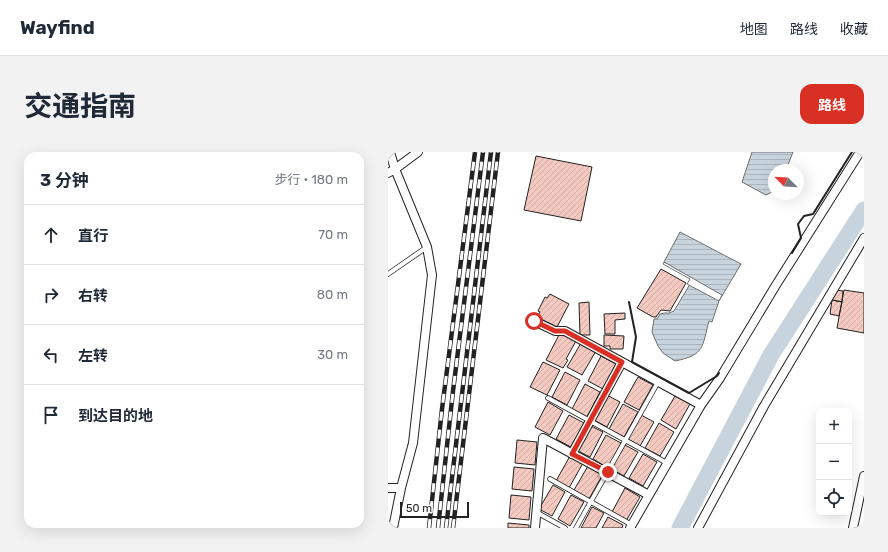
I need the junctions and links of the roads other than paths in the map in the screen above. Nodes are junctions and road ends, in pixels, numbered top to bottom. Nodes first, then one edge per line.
1 (390, 152) edge
2 (418, 152) edge
3 (860, 152) edge
4 (392, 171) edge
5 (864, 238) edge
6 (428, 247) junction
7 (388, 274) edge
8 (534, 321) dead end
9 (622, 362) junction
10 (658, 382) junction
11 (548, 398) dead end
12 (701, 405) junction
13 (590, 421) junction
14 (625, 440) junction
15 (572, 454) junction
16 (667, 463) junction
17 (608, 472) junction
18 (864, 476) edge
19 (550, 480) dead end
20 (388, 488) edge
21 (401, 488) junction
22 (649, 495) junction
23 (591, 502) junction
24 (536, 512) junction
25 (631, 527) edge
26 (393, 528) edge
27 (535, 528) edge
28 (565, 528) edge
29 (576, 528) edge
30 (698, 528) edge
31 (853, 528) edge

1 - 4 street
2 - 4 street
3 - 12 street
4 - 6 street
5 - 30 street
6 - 7 lane
6 - 21 street
8 - 9 street
9 - 10 street
9 - 13 street
10 - 12 street
10 - 14 lane
11 - 13 lane
12 - 16 street
13 - 14 lane
13 - 15 street
14 - 16 lane
14 - 17 lane
15 - 17 street
15 - 24 street
16 - 22 street
17 - 22 street
17 - 23 lane
18 - 31 street
19 - 23 lane
20 - 21 street
21 - 26 street
22 - 25 street
23 - 25 lane
23 - 29 lane
24 - 27 street
24 - 28 lane

